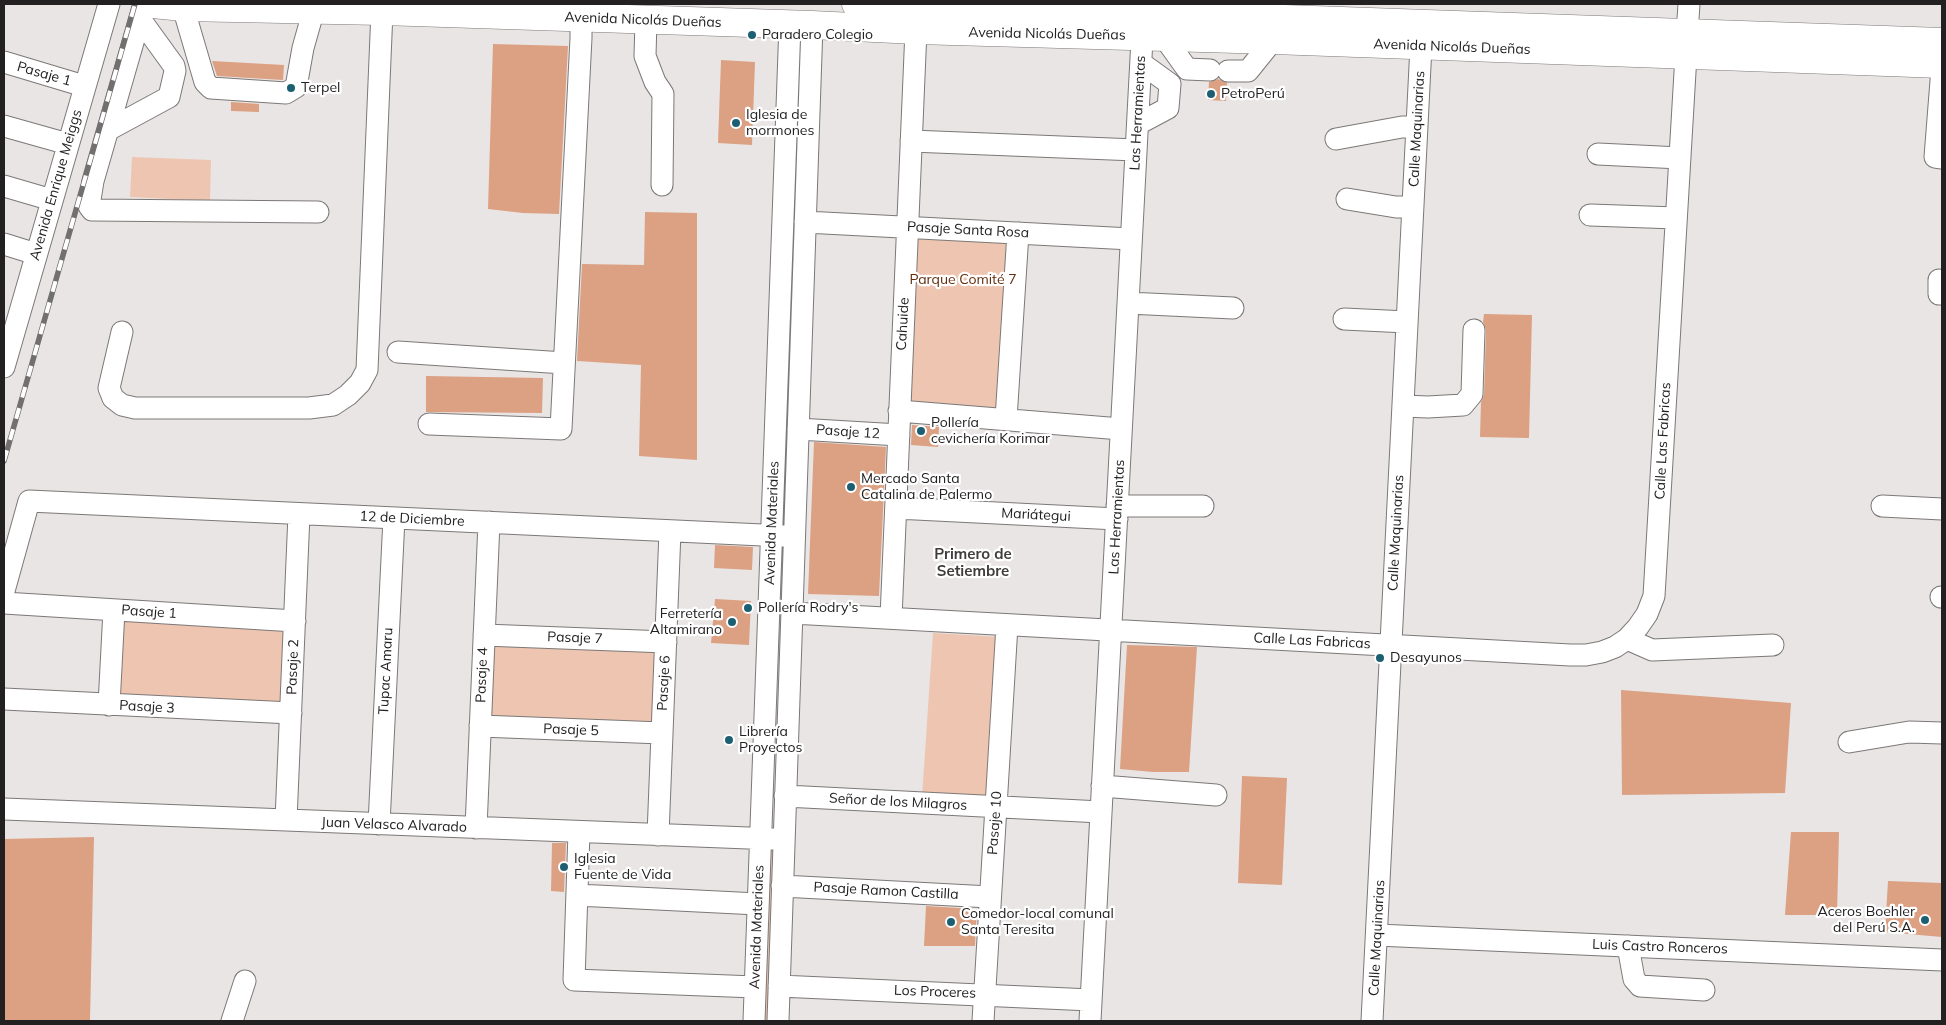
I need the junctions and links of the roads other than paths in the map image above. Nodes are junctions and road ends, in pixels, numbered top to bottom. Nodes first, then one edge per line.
1 (110, 4) edge
2 (856, 4) edge
3 (1689, 4) edge
4 (906, 5) edge
5 (183, 7) junction
6 (146, 9) edge
7 (314, 10) junction
8 (382, 11) junction
9 (581, 19) junction
10 (646, 20) junction
11 (801, 24) junction
12 (1150, 28) junction
13 (916, 30) junction
14 (1282, 33) junction
15 (1942, 42) edge
16 (1686, 45) junction
17 (1421, 46) junction
18 (4, 62) edge
19 (200, 63) junction
20 (1141, 63) junction
21 (1942, 66) edge
22 (1187, 69) junction
23 (176, 71) junction
24 (1170, 84) junction
25 (84, 86) junction
26 (1138, 124) junction
27 (4, 126) edge
28 (1417, 127) junction
29 (108, 130) junction
30 (1336, 139) dead end
31 (911, 140) junction
32 (68, 144) junction
33 (1136, 150) junction
34 (1598, 154) dead end
35 (1680, 158) junction
36 (1942, 158) edge
37 (662, 185) dead end
38 (4, 186) edge
39 (1347, 199) dead end
40 (52, 200) junction
41 (1413, 207) junction
42 (318, 212) dead end
43 (1590, 215) dead end
44 (1676, 218) junction
45 (805, 222) junction
46 (908, 226) junction
47 (1018, 233) junction
48 (1131, 238) junction
49 (4, 244) edge
50 (36, 254) junction
51 (1128, 303) junction
52 (12, 306) edge
53 (1233, 308) dead end
54 (1344, 319) dead end
55 (1407, 322) junction
56 (1474, 330) dead end
57 (122, 332) dead end
58 (398, 352) dead end
59 (564, 362) junction
60 (4, 367) edge
61 (1403, 406) junction
62 (899, 411) junction
63 (1006, 419) junction
64 (429, 424) dead end
65 (798, 429) junction
66 (1121, 429) junction
67 (898, 435) junction
68 (1204, 506) dead end
69 (1882, 506) dead end
70 (896, 508) junction
71 (1942, 509) edge
72 (1117, 513) junction
73 (299, 514) junction
74 (394, 518) junction
75 (489, 522) junction
76 (670, 531) junction
77 (771, 535) junction
78 (794, 536) junction
79 (4, 591) edge
80 (4, 603) edge
81 (114, 610) junction
82 (792, 613) junction
83 (891, 618) junction
84 (295, 621) junction
85 (1007, 625) junction
86 (1111, 630) junction
87 (484, 634) junction
88 (1627, 639) junction
89 (666, 642) junction
90 (1391, 645) junction
91 (1773, 645) dead end
92 (4, 699) edge
93 (109, 705) junction
94 (291, 714) junction
95 (480, 726) junction
96 (662, 733) junction
97 (1942, 733) edge
98 (1849, 742) dead end
99 (1102, 786) junction
100 (785, 796) junction
101 (1216, 796) dead end
102 (996, 807) junction
103 (4, 810) edge
104 (1101, 812) junction
105 (286, 820) junction
106 (379, 824) junction
107 (476, 828) junction
108 (579, 832) junction
109 (658, 835) junction
110 (760, 838) junction
111 (784, 839) junction
112 (782, 886) junction
113 (577, 895) junction
114 (990, 897) junction
115 (758, 904) junction
116 (1377, 935) junction
117 (1628, 946) junction
118 (1942, 960) edge
119 (245, 981) dead end
120 (779, 986) junction
121 (755, 987) junction
122 (1704, 990) dead end
123 (984, 994) junction
124 (1091, 1000) junction
125 (232, 1021) edge
126 (754, 1021) edge
127 (778, 1021) edge
128 (983, 1021) edge
129 (1090, 1021) edge
130 (1372, 1021) edge

1 - 25 street, Avenida Enrique Meiggs
2 - 4 main road, Avenida Nicolás Dueñas
3 - 16 street, Calle Las Fabricas
4 - 12 main road, Avenida Nicolás Dueñas
4 - 13 street
5 - 6 main road, Avenida Nicolás Dueñas
5 - 7 main road, Avenida Nicolás Dueñas
5 - 19 street
6 - 23 street
6 - 29 street
7 - 8 main road, Avenida Nicolás Dueñas
7 - 19 street
8 - 9 main road, Avenida Nicolás Dueñas
8 - 57 street
9 - 10 main road, Avenida Nicolás Dueñas
9 - 59 street
10 - 11 main road, Avenida Nicolás Dueñas
10 - 37 street
11 - 13 main road, Avenida Nicolás Dueñas
11 - 45 street, Avenida Materiales
11 - 77 street, Avenida Materiales
12 - 13 main road, Avenida Nicolás Dueñas
12 - 14 main road, Avenida Nicolás Dueñas
12 - 20 street, Las Herramientas
12 - 22 street
13 - 31 street, Cahuide
14 - 16 main road, Avenida Nicolás Dueñas
14 - 17 main road, Avenida Nicolás Dueñas
14 - 22 street
15 - 16 main road, Avenida Nicolás Dueñas
16 - 17 main road, Avenida Nicolás Dueñas
16 - 21 main road, Avenida Nicolás Dueñas
16 - 35 street, Calle Las Fabricas
17 - 28 street, Calle Maquinarias
18 - 25 street, Pasaje 1
19 - 23 street
20 - 24 street
20 - 26 street, Las Herramientas
21 - 36 street
22 - 24 street
23 - 29 street
24 - 26 street
25 - 32 street, Avenida Enrique Meiggs
26 - 33 street, Las Herramientas
27 - 32 street
28 - 30 street
28 - 41 street, Calle Maquinarias
29 - 42 street
31 - 33 street
31 - 46 street, Cahuide
32 - 40 street, Avenida Enrique Meiggs
33 - 48 street, Las Herramientas
34 - 35 street
35 - 44 street, Calle Las Fabricas
38 - 40 street
39 - 41 street
40 - 50 street, Avenida Enrique Meiggs
41 - 55 street, Calle Maquinarias
43 - 44 street
44 - 88 street, Calle Las Fabricas
45 - 46 street, Pasaje Santa Rosa
45 - 65 street, Avenida Materiales
46 - 47 street, Pasaje Santa Rosa
46 - 62 street, Cahuide
47 - 48 street, Pasaje Santa Rosa
47 - 63 street
48 - 51 street, Las Herramientas
49 - 50 street
50 - 52 street, Avenida Enrique Meiggs
51 - 53 street
51 - 66 street, Las Herramientas
52 - 60 street, Avenida Enrique Meiggs
54 - 55 street
55 - 61 street, Calle Maquinarias
56 - 61 street
58 - 59 street
59 - 64 street
61 - 90 street, Calle Maquinarias
62 - 63 street
62 - 67 street, Cahuide
63 - 66 street
65 - 67 street, Pasaje 12
65 - 78 street, Avenida Materiales
66 - 72 street, Las Herramientas
67 - 70 street, Cahuide
68 - 72 street, Mariátegui
69 - 71 street
70 - 72 street, Mariátegui
70 - 83 street, Cahuide
72 - 86 street, Las Herramientas
73 - 74 street, 12 de Diciembre
73 - 79 street, 12 de Diciembre
73 - 84 street, Pasaje 2
74 - 75 street, 12 de Diciembre
74 - 106 street, Tupac Amaru
75 - 76 street, 12 de Diciembre
75 - 87 street, Pasaje 4
76 - 77 street, 12 de Diciembre
76 - 89 street, Pasaje 6
77 - 78 street, 12 de Diciembre
77 - 110 street, Avenida Materiales
78 - 82 street, Avenida Materiales
80 - 81 street, Pasaje 1
81 - 84 street, Pasaje 1
81 - 93 street
82 - 83 street, Calle Las Fabricas
82 - 100 street, Avenida Materiales
83 - 85 street, Calle Las Fabricas
84 - 94 street, Pasaje 2
85 - 86 street, Calle Las Fabricas
85 - 102 street, Pasaje 10
86 - 90 street, Calle Las Fabricas
86 - 99 street, Las Herramientas
87 - 89 street, Pasaje 7
87 - 95 street, Pasaje 4
88 - 90 street, Calle Las Fabricas
88 - 91 street
89 - 96 street, Pasaje 6
90 - 116 street, Calle Maquinarias
92 - 93 street, Pasaje 3
93 - 94 street, Pasaje 3
94 - 105 street, Pasaje 2
95 - 96 street, Pasaje 5
95 - 107 street, Pasaje 4
96 - 109 street, Pasaje 6
97 - 98 street
99 - 101 street
99 - 104 street, Las Herramientas
100 - 102 street, Señor de los Milagros
100 - 111 street, Avenida Materiales
102 - 104 street, Señor de los Milagros
102 - 114 street, Pasaje 10
103 - 105 street, Juan Velasco Alvarado
104 - 124 street, Las Herramientas
105 - 106 street, Juan Velasco Alvarado
106 - 107 street, Juan Velasco Alvarado
107 - 108 street, Juan Velasco Alvarado
108 - 109 street, Juan Velasco Alvarado
108 - 113 street
109 - 110 street, Juan Velasco Alvarado
110 - 111 street, Juan Velasco Alvarado
110 - 115 street, Avenida Materiales
111 - 112 street, Avenida Materiales
112 - 114 street, Pasaje Ramon Castilla
112 - 120 street, Avenida Materiales
113 - 115 street
113 - 121 street
114 - 123 street, Pasaje 10
115 - 121 street, Avenida Materiales
116 - 117 street, Luis Castro Ronceros
116 - 130 street, Calle Maquinarias
117 - 118 street, Luis Castro Ronceros
117 - 122 street
119 - 125 street
120 - 123 street, Los Proceres
120 - 127 street, Avenida Materiales
121 - 126 street, Avenida Materiales
123 - 124 street, Los Proceres
123 - 128 street, Pasaje 10
124 - 129 street, Las Herramientas

